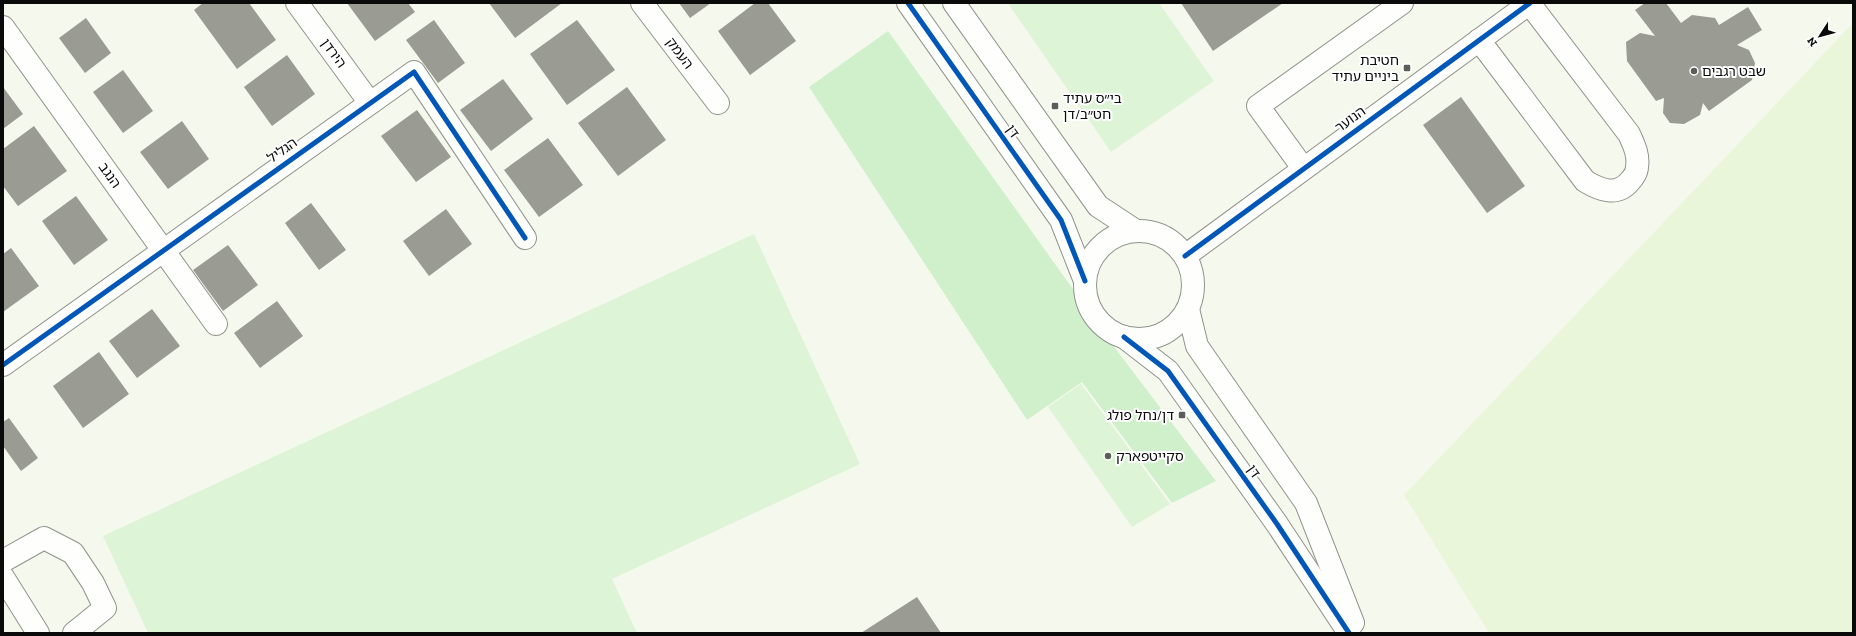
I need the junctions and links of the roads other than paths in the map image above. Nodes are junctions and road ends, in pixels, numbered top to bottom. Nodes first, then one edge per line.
1 (297, 3) edge
2 (642, 3) edge
3 (908, 3) edge
4 (954, 3) edge
5 (1402, 3) edge
6 (1530, 3) edge
7 (3, 26) edge
8 (1479, 40) junction
9 (370, 103) junction
10 (718, 103) dead end
11 (1303, 168) junction
12 (1136, 231) junction
13 (525, 238) dead end
14 (164, 250) junction
15 (1185, 256) junction
16 (1085, 281) junction
17 (1188, 309) junction
18 (216, 324) dead end
19 (1124, 337) junction
20 (3, 366) edge
21 (3, 561) edge
22 (3, 577) edge
23 (38, 633) edge
24 (74, 633) edge
25 (1349, 633) edge
26 (1357, 633) edge

1 - 9 street, הירדן
2 - 10 street, העמק
3 - 16 street, דן
4 - 12 street, דן
5 - 11 street
6 - 8 street, הנוער
6 - 8 street
7 - 14 street, הנגב
8 - 11 street, הנוער
9 - 13 street, הגליל
9 - 14 street, הגליל
11 - 15 street, הנוער
12 - 15 street
12 - 16 street
14 - 18 street, הנגב
14 - 20 street, הגליל
15 - 17 street
16 - 19 street
17 - 19 street
17 - 26 street, דן
19 - 25 street, דן
21 - 24 street
22 - 23 street

